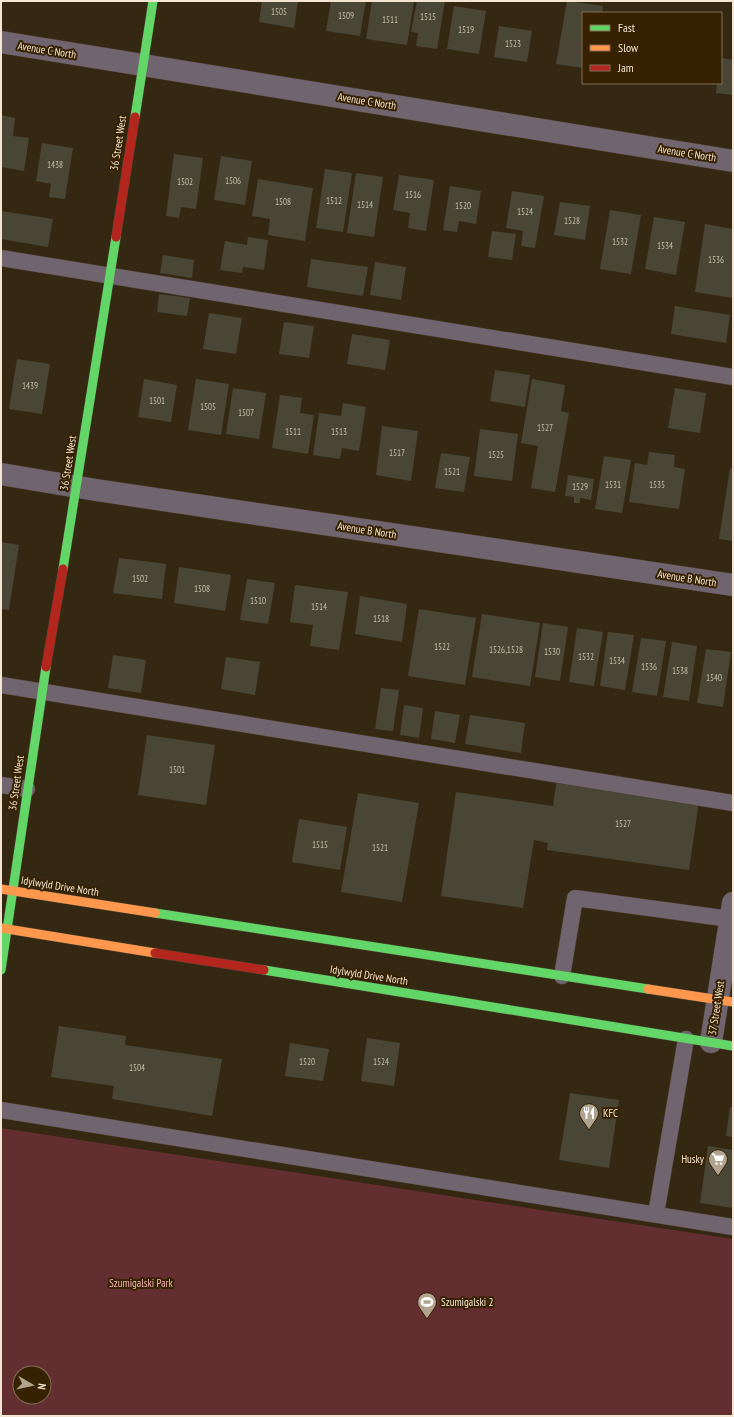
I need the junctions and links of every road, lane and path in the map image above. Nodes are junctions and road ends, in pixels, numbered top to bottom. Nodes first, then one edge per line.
1 (153, 1) edge
2 (1, 42) edge
3 (142, 65) junction
4 (733, 161) edge
5 (1, 258) edge
6 (109, 275) junction
7 (733, 377) edge
8 (1, 474) edge
9 (76, 487) junction
10 (733, 585) edge
11 (1, 686) edge
12 (42, 692) junction
13 (1, 785) edge
14 (27, 789) junction
15 (733, 803) edge
16 (1, 889) edge
17 (12, 891) junction
18 (731, 923) edge
19 (4, 928) edge
20 (1, 970) edge
21 (562, 976) junction
22 (725, 1001) edge
23 (686, 1039) junction
24 (711, 1042) junction
25 (733, 1046) edge
26 (1, 1110) edge
27 (656, 1214) junction
28 (733, 1227) edge

1 - 3 main road, 36 Street West
2 - 3 street, Avenue C North
3 - 4 street, Avenue C North
3 - 6 main road, 36 Street West
5 - 6 lane
6 - 7 lane
6 - 9 main road, 36 Street West
8 - 9 street, Avenue B North
9 - 10 street, Avenue B North
9 - 12 main road, 36 Street West
11 - 12 lane
12 - 14 main road, 36 Street West
12 - 15 lane
13 - 14 lane
14 - 17 main road, 36 Street West
16 - 17 main road, Idylwyld Drive North
17 - 19 main road, 36 Street West
17 - 21 main road, Idylwyld Drive North
18 - 21 lane
18 - 22 street, 37 Street West
19 - 20 main road, 36 Street West
19 - 23 main road, Idylwyld Drive North
21 - 22 main road, Idylwyld Drive North
22 - 24 street, 37 Street West
23 - 24 main road, Idylwyld Drive North
23 - 27 lane
24 - 25 main road, Idylwyld Drive North
26 - 27 lane
27 - 28 lane

